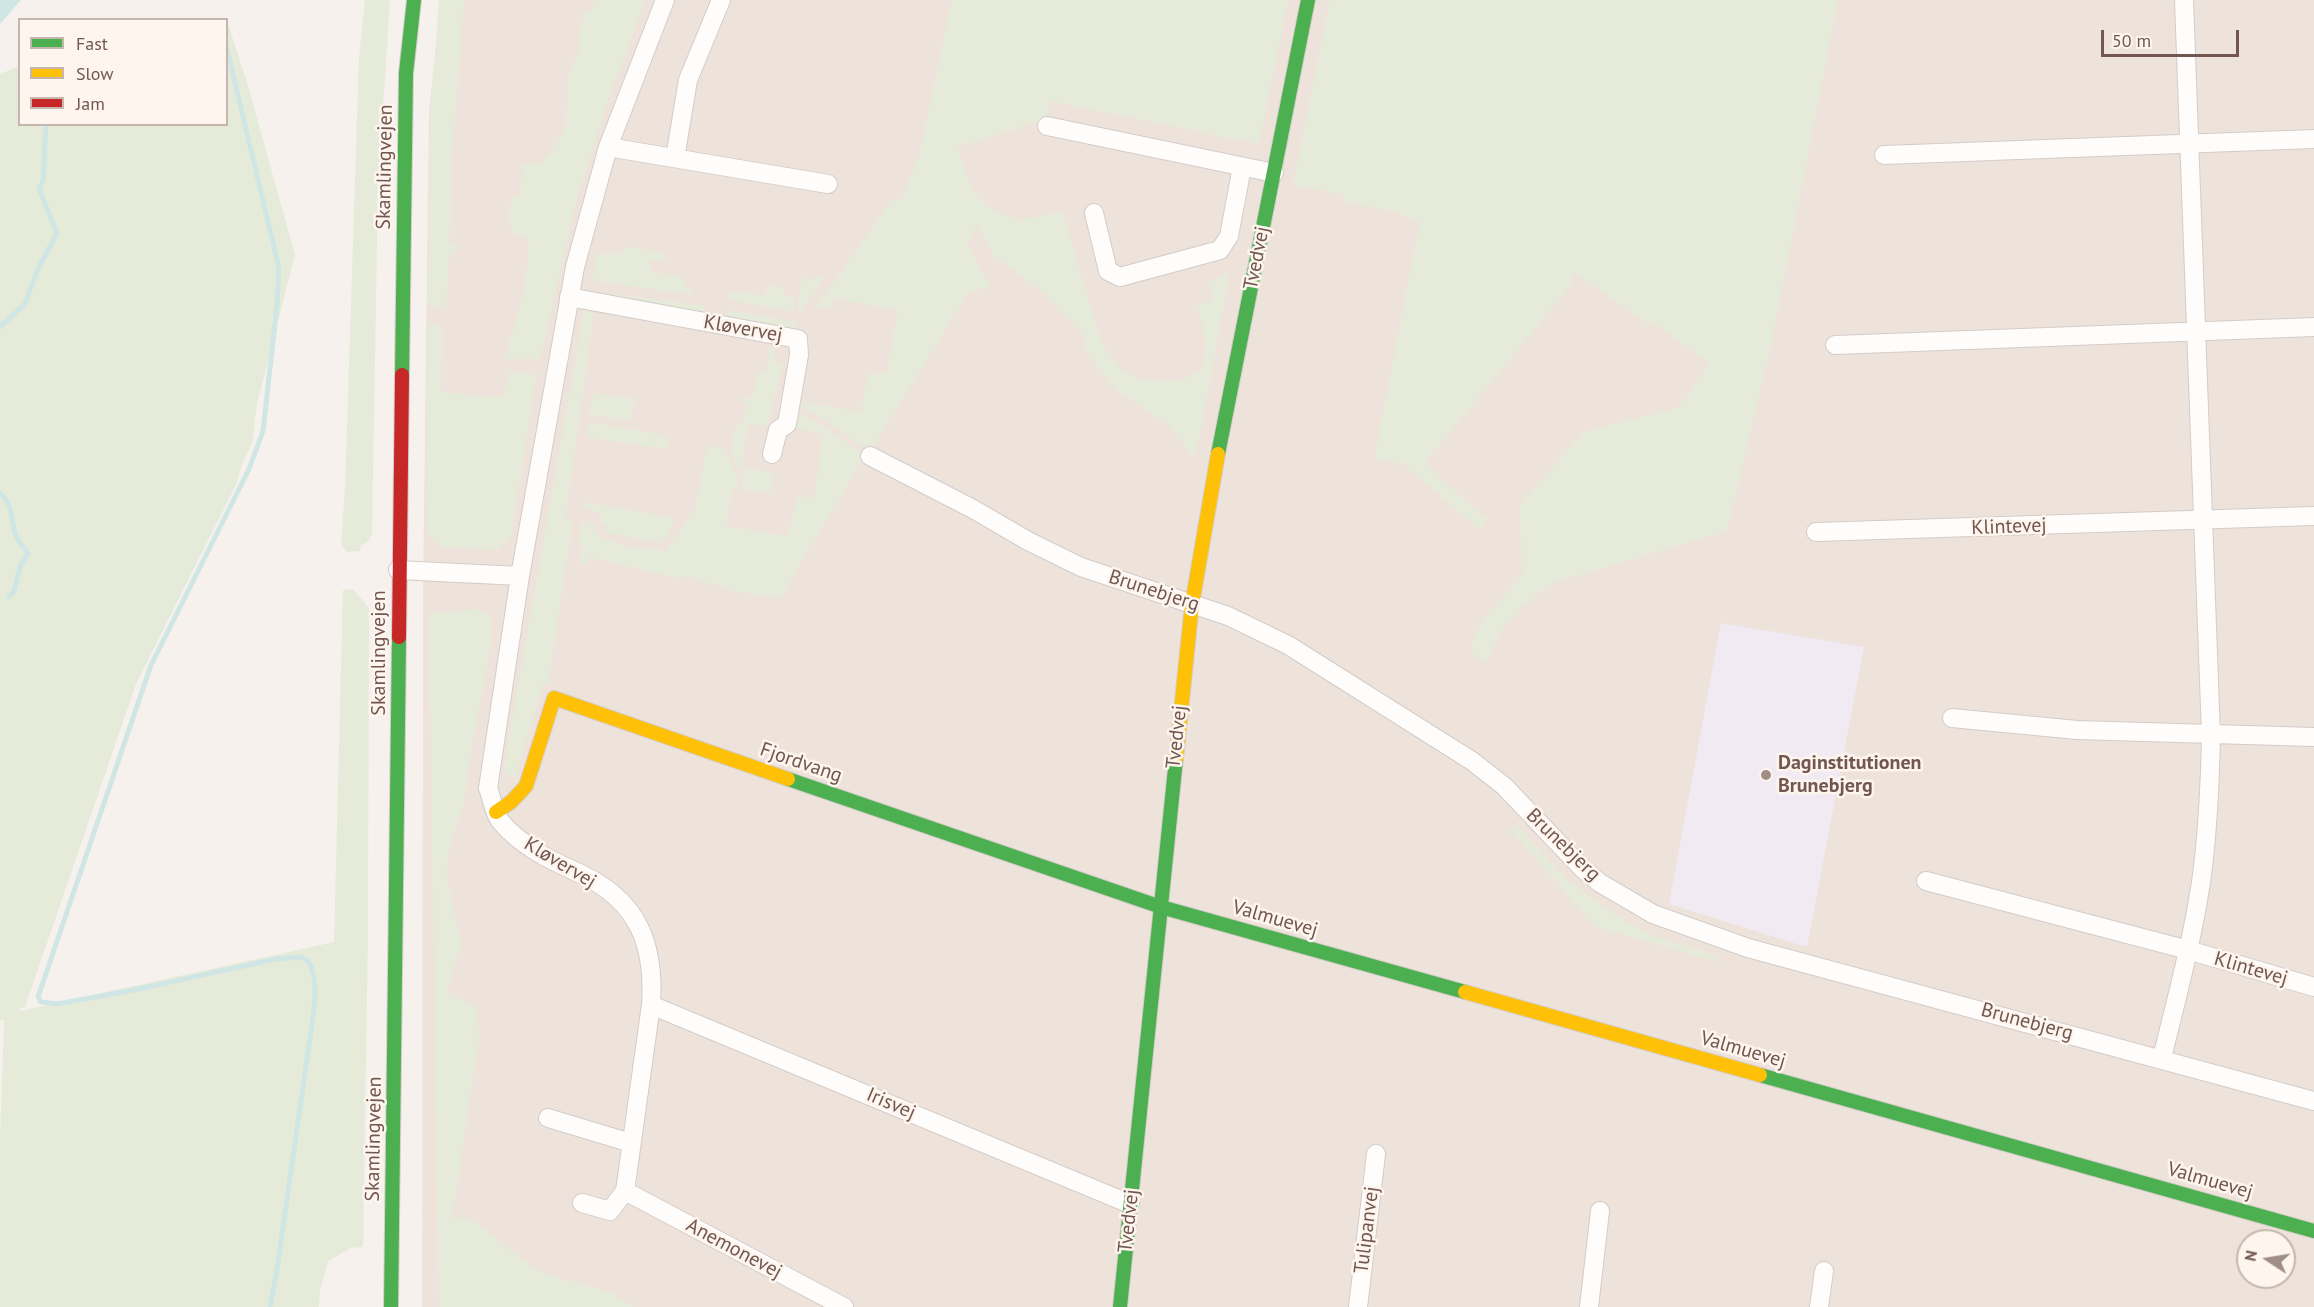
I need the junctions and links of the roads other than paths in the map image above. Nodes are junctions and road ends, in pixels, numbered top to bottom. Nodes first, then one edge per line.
1 (414, 0) edge
2 (666, 0) edge
3 (721, 0) edge
4 (1308, 0) edge
5 (2184, 0) edge
6 (1047, 126) dead end
7 (2314, 139) edge
8 (2189, 144) junction
9 (608, 147) junction
10 (1884, 155) dead end
11 (675, 158) junction
12 (1242, 167) junction
13 (1274, 174) junction
14 (828, 184) dead end
15 (1094, 213) dead end
16 (569, 297) junction
17 (2314, 327) edge
18 (2196, 330) junction
19 (1835, 345) dead end
20 (772, 454) dead end
21 (870, 456) dead end
22 (2314, 516) edge
23 (2203, 521) junction
24 (1816, 532) dead end
25 (398, 570) junction
26 (520, 576) junction
27 (1192, 604) junction
28 (1952, 718) dead end
29 (2211, 735) junction
30 (2314, 737) edge
31 (496, 812) junction
32 (1926, 880) dead end
33 (1161, 907) junction
34 (2187, 950) junction
35 (2314, 987) edge
36 (651, 1005) junction
37 (2162, 1058) junction
38 (2314, 1101) edge
39 (548, 1118) dead end
40 (631, 1143) junction
41 (1376, 1154) dead end
42 (625, 1191) junction
43 (582, 1203) dead end
44 (1130, 1204) junction
45 (1600, 1211) dead end
46 (2314, 1231) edge
47 (1824, 1271) dead end
48 (392, 1307) edge
49 (844, 1307) edge
50 (1120, 1307) edge
51 (1358, 1307) edge
52 (1589, 1307) edge
53 (1819, 1307) edge

1 - 25 street, Skamlingvejen
2 - 9 street, Kløvervej
3 - 11 street
4 - 13 street, Tvedvej
5 - 8 street, Klintevej
6 - 12 street
7 - 8 street
8 - 10 street
8 - 18 street, Klintevej
9 - 11 street
9 - 16 street, Kløvervej
11 - 14 street
12 - 13 street
12 - 15 street, Tvedvej
13 - 27 street, Tvedvej
16 - 20 street, Kløvervej
16 - 26 street, Kløvervej
17 - 18 street
18 - 19 street
18 - 23 street, Klintevej
21 - 27 street, Brunebjerg
22 - 23 street, Klintevej
23 - 24 street, Klintevej
23 - 29 street, Klintevej
25 - 26 street
25 - 48 street, Skamlingvejen
26 - 31 street, Kløvervej
27 - 33 street, Tvedvej
27 - 37 street, Brunebjerg
28 - 29 street
29 - 30 street
29 - 34 street, Klintevej
31 - 33 street, Fjordvang
31 - 36 street, Kløvervej
32 - 34 street, Klintevej
33 - 44 street, Tvedvej
33 - 46 street, Valmuevej
34 - 35 street, Klintevej
34 - 37 street, Klintevej
36 - 40 street, Kløvervej
36 - 44 street, Irisvej
37 - 38 street, Brunebjerg
39 - 40 street
40 - 42 street, Kløvervej
41 - 51 street, Tulipanvej
42 - 43 street
42 - 49 street, Anemonevej
44 - 50 street, Tvedvej
45 - 52 street
47 - 53 street

